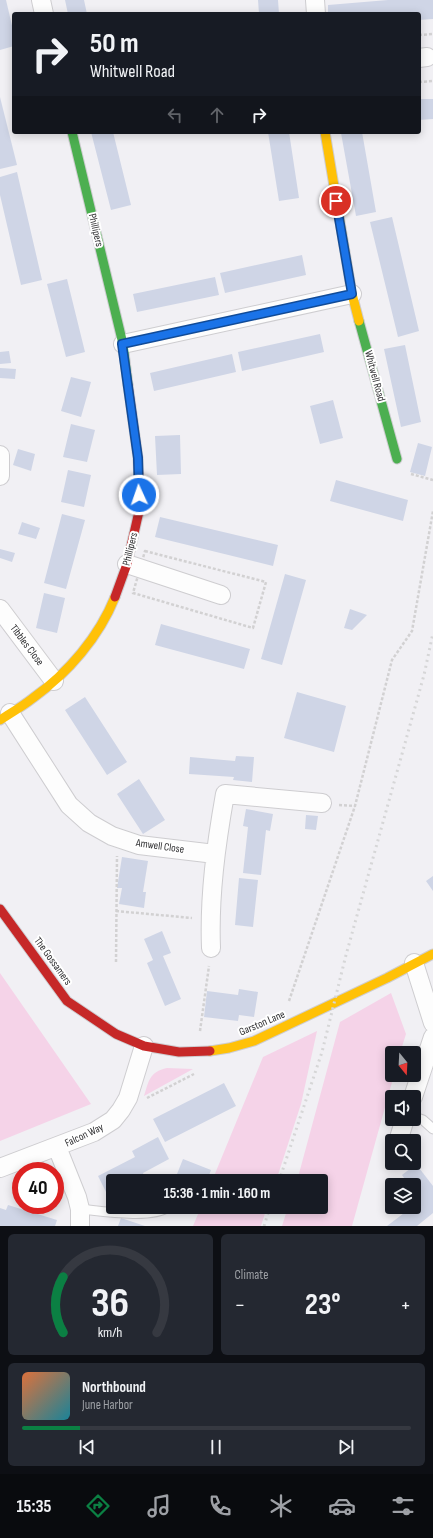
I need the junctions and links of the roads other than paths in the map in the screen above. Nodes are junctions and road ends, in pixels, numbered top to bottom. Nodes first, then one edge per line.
1 (41, 0) edge
2 (315, 0) edge
3 (44, 12) edge
4 (316, 12) edge
5 (72, 134) edge
6 (325, 134) edge
7 (352, 294) junction
8 (122, 344) junction
9 (0, 455) edge
10 (397, 458) dead end
11 (0, 476) edge
12 (127, 564) junction
13 (221, 595) dead end
14 (0, 609) edge
15 (54, 681) junction
16 (5, 717) edge
17 (322, 803) dead end
18 (69, 805) joint
19 (215, 854) junction
20 (0, 909) edge
21 (211, 948) road end
22 (433, 954) edge
23 (414, 963) junction
24 (93, 1019) joint
25 (433, 1023) edge
26 (433, 1037) edge
27 (144, 1046) junction
28 (415, 1090) edge
29 (421, 1119) edge
30 (433, 1129) edge
31 (57, 1147) junction
32 (0, 1168) edge
33 (149, 1214) edge
34 (80, 1218) edge

1 - 3 street
2 - 4 street
5 - 8 street, Phillipers
6 - 7 street, Whitwell Road
7 - 8 street
7 - 10 street, Whitwell Road
8 - 12 street, Phillipers
9 - 11 street
12 - 13 street
12 - 15 street, Phillipers
14 - 15 street, Tibbles Close
15 - 16 street, Phillipers
16 - 18 street, Phillipers
17 - 19 street
18 - 19 street, Amwell Close
19 - 21 street
20 - 24 street, The Gossamers
22 - 23 street, Garston Lane
23 - 25 street
23 - 27 street, Garston Lane
24 - 27 street, Garston Lane
26 - 28 street
27 - 31 street, Falcon Way
29 - 30 lane
31 - 32 street, Falcon Way
31 - 34 street
33 - 34 lane

